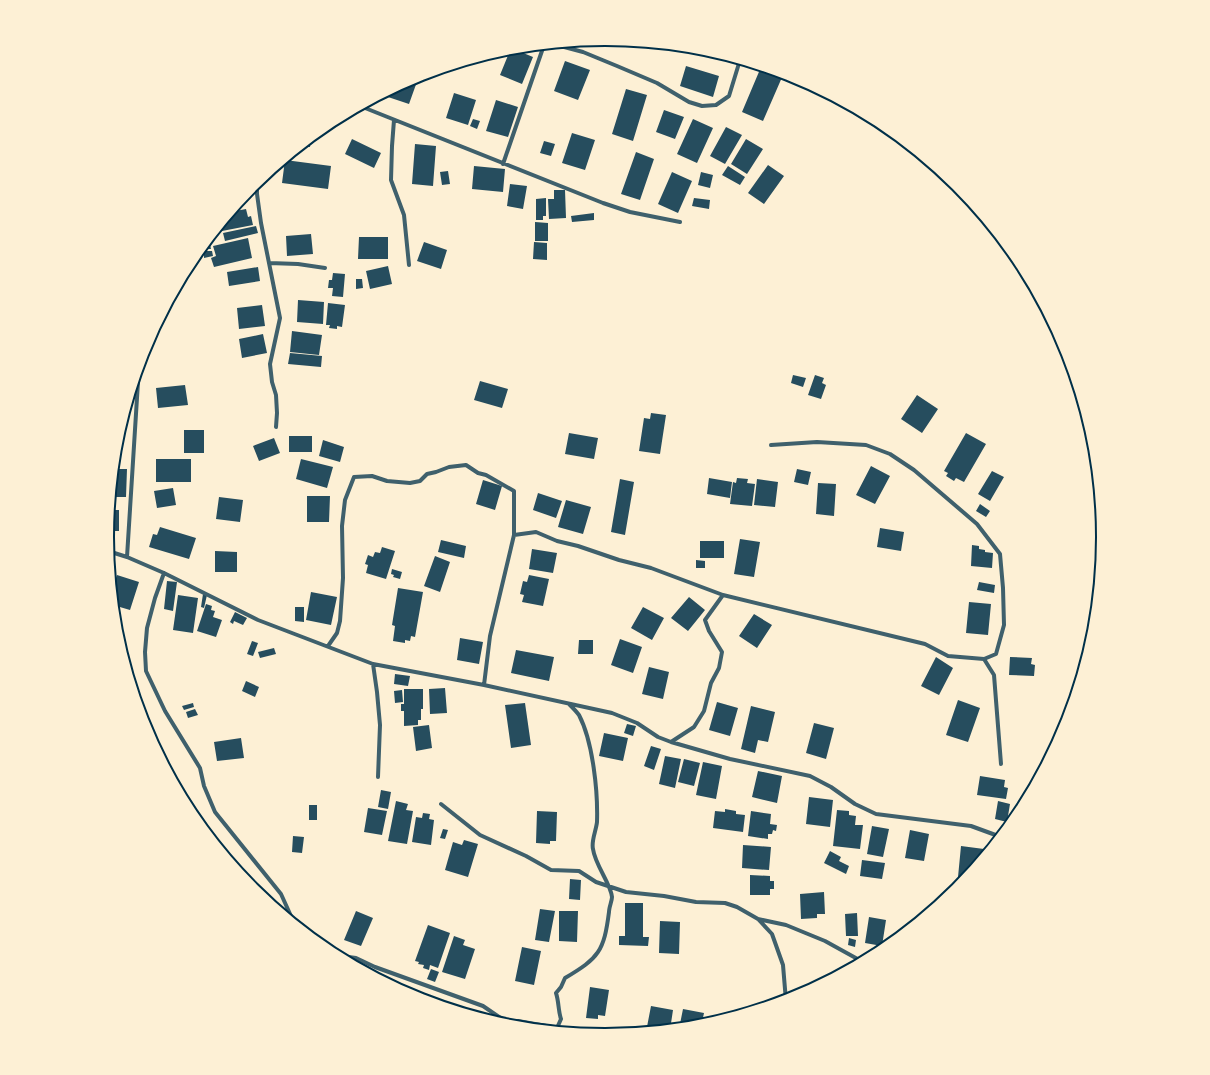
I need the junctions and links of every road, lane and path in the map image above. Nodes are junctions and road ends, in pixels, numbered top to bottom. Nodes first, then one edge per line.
1 (566, 48) edge
2 (542, 50) edge
3 (739, 65) edge
4 (366, 108) edge
5 (394, 120) junction
6 (503, 164) junction
7 (257, 190) edge
8 (680, 222) dead end
9 (269, 263) junction
10 (409, 265) dead end
11 (325, 268) dead end
12 (138, 387) edge
13 (276, 427) dead end
14 (772, 445) dead end
15 (514, 535) junction
16 (114, 553) edge
17 (127, 557) junction
18 (164, 573) junction
19 (723, 596) junction
20 (328, 646) junction
21 (984, 659) junction
22 (373, 664) junction
23 (484, 685) junction
24 (568, 703) junction
25 (671, 742) junction
26 (1001, 764) dead end
27 (378, 777) dead end
28 (441, 804) dead end
29 (996, 835) edge
30 (607, 885) junction
31 (290, 914) edge
32 (758, 919) junction
33 (350, 957) edge
34 (857, 959) edge
35 (785, 995) edge
36 (500, 1018) edge
37 (515, 1021) edge
38 (535, 1024) edge
39 (558, 1027) edge

1 - 3 street
2 - 6 street
4 - 5 street
5 - 6 street
5 - 10 street
6 - 8 street
7 - 9 street
9 - 11 street
9 - 13 street
12 - 17 street
14 - 21 street
15 - 19 street
15 - 20 street
15 - 23 street
16 - 17 street
17 - 18 street
18 - 20 street
18 - 31 street
19 - 21 street
19 - 25 street
20 - 22 street
21 - 26 street
22 - 23 street
22 - 27 street
23 - 24 street
24 - 25 street
24 - 30 street
25 - 29 street
28 - 30 street
30 - 32 street
30 - 39 street
32 - 34 street
32 - 35 street
33 - 36 street
37 - 38 street

